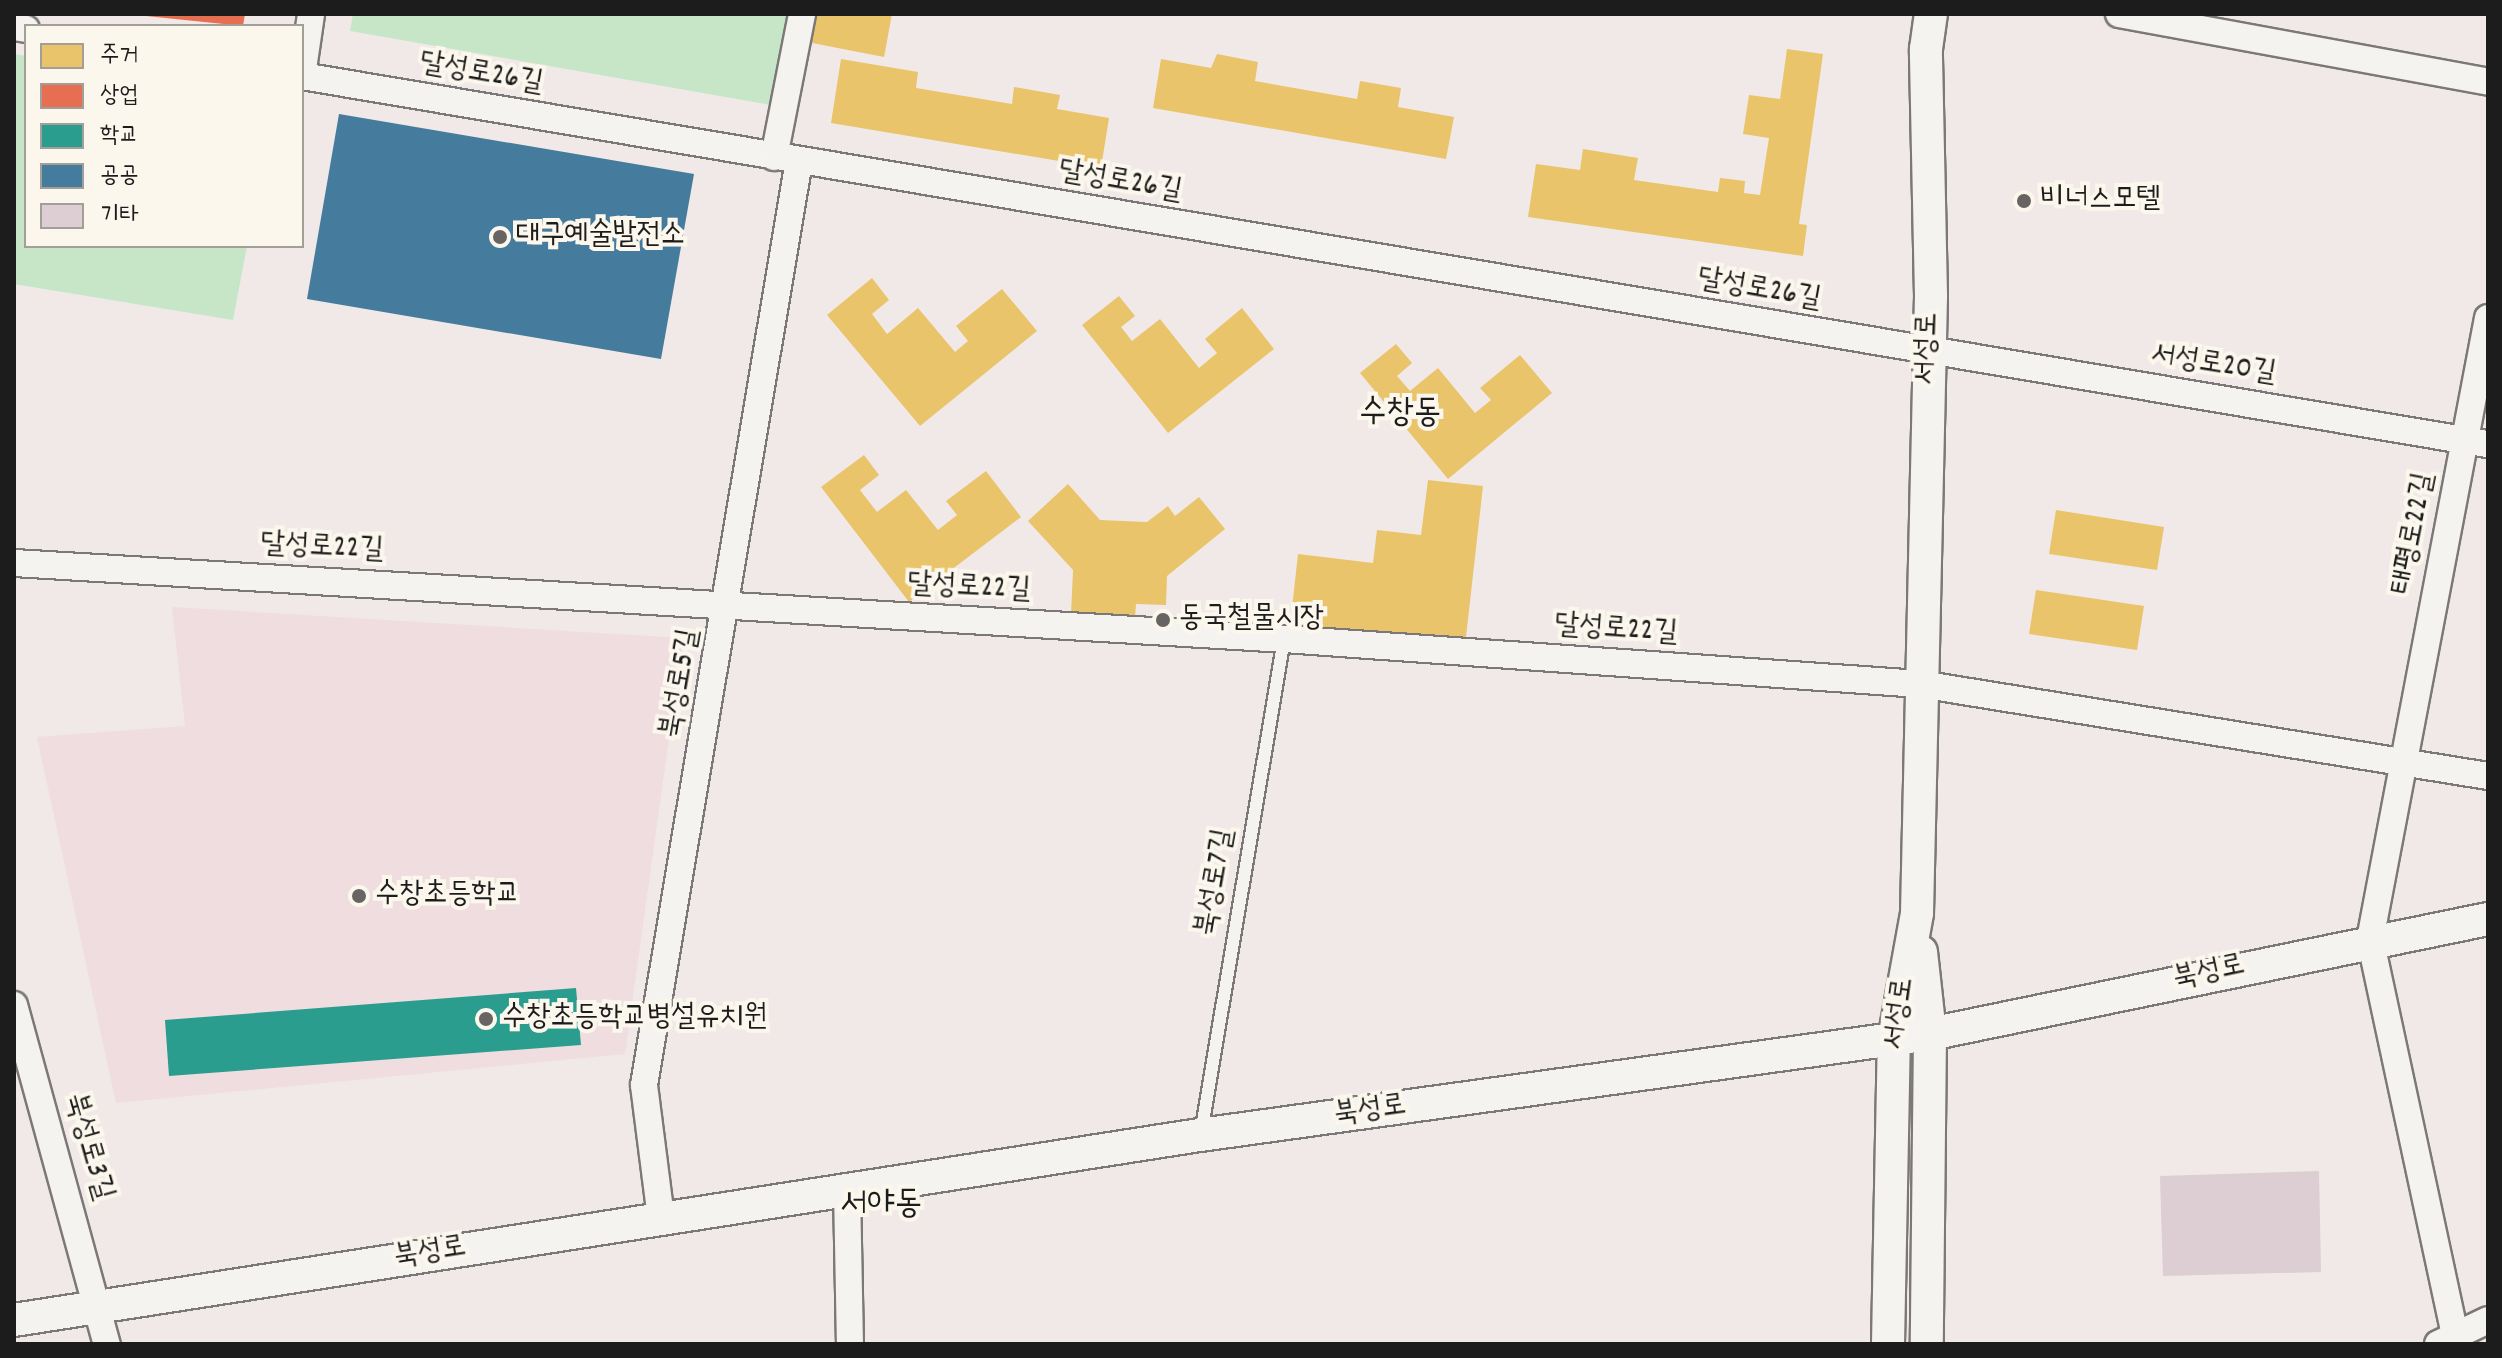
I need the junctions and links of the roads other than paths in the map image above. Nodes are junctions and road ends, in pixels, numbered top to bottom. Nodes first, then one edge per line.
1 (311, 14) edge
2 (802, 14) edge
3 (1931, 14) edge
4 (2119, 14) edge
5 (304, 62) edge
6 (304, 76) edge
7 (2488, 82) edge
8 (786, 159) junction
9 (2488, 318) edge
10 (1927, 352) junction
11 (2476, 442) edge
12 (14, 563) edge
13 (728, 606) junction
14 (1284, 639) junction
15 (1920, 684) junction
16 (2404, 761) junction
17 (2488, 776) edge
18 (1917, 913) junction
19 (2488, 919) edge
20 (2370, 940) junction
21 (14, 1005) edge
22 (1930, 1034) junction
23 (1894, 1040) junction
24 (1200, 1135) junction
25 (847, 1190) junction
26 (661, 1218) junction
27 (98, 1305) junction
28 (14, 1320) edge
29 (2488, 1320) edge
30 (2447, 1339) edge
31 (107, 1344) edge
32 (850, 1344) edge
33 (1888, 1344) edge
34 (1927, 1344) edge

1 - 5 street
2 - 8 street, 북성로5길
3 - 10 street, 서성로
4 - 7 street
6 - 8 street, 달성로26길
8 - 10 street, 달성로26길
8 - 13 street, 북성로5길
9 - 11 street, 태평로22길
10 - 11 street, 서성로20길
10 - 15 street, 서성로
11 - 16 street, 태평로22길
12 - 13 street, 달성로22길
13 - 14 street, 달성로22길
13 - 26 street, 북성로5길
14 - 15 street, 달성로22길
14 - 24 lane, 북성로7길
15 - 16 street
15 - 18 street, 서성로
16 - 17 street
16 - 20 street, 태평로22길
18 - 22 street, 서성로
18 - 23 street, 서성로
19 - 20 street, 북성로
20 - 22 street, 북성로
20 - 30 street
21 - 27 street, 북성로3길
22 - 23 street, 북성로
22 - 34 street, 서성로
23 - 24 street, 북성로
23 - 33 street, 서성로
24 - 25 street, 북성로
25 - 26 street, 북성로
25 - 32 street
26 - 27 street, 북성로
27 - 28 street, 북성로
27 - 31 street, 북성로3길
29 - 30 street

